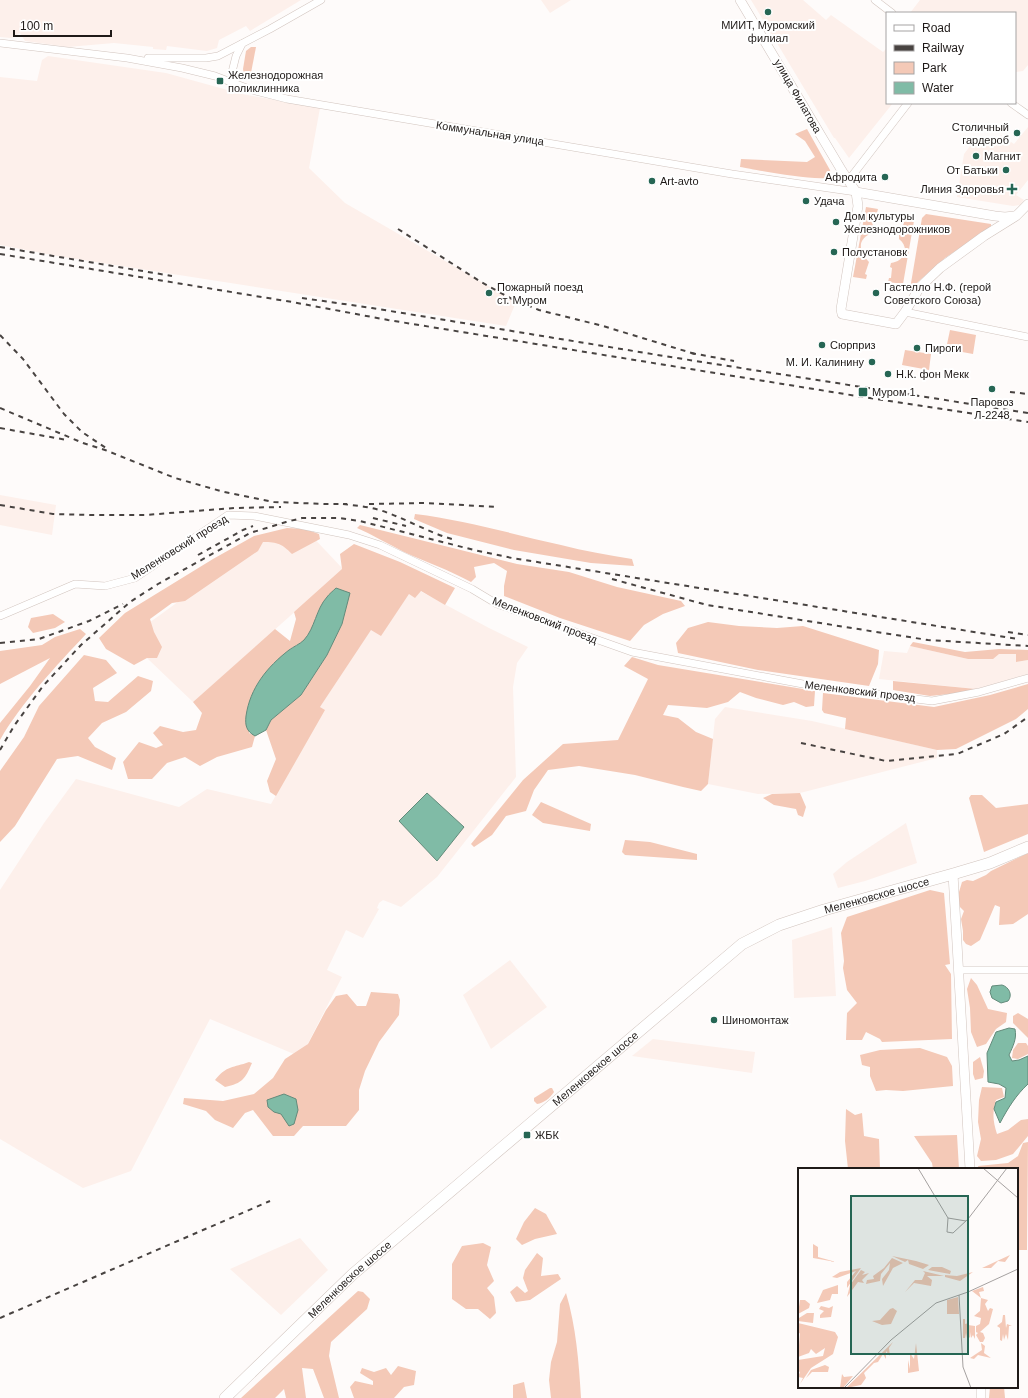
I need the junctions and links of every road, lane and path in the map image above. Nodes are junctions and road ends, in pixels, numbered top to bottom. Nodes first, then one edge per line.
1 (321, 0) edge
2 (740, 0) edge
3 (875, 0) edge
4 (891, 12) edge
5 (0, 43) edge
6 (242, 43) junction
7 (127, 58) junction
8 (234, 84) junction
9 (907, 104) edge
10 (1013, 104) edge
11 (1028, 115) edge
12 (848, 181) junction
13 (856, 192) junction
14 (1028, 205) edge
15 (994, 216) junction
16 (1016, 216) junction
17 (991, 232) junction
18 (905, 312) junction
19 (1028, 337) edge
20 (0, 616) edge
21 (1028, 678) edge
22 (1028, 847) edge
23 (953, 874) junction
24 (958, 970) junction
25 (1028, 970) edge
26 (970, 1168) edge
27 (981, 1388) edge
28 (225, 1398) edge
29 (982, 1398) edge

1 - 6 street
2 - 12 street, улица Филатова
3 - 4 street
5 - 7 street
6 - 7 street
6 - 8 street
7 - 8 street, Коммунальная улица
8 - 13 street, Коммунальная улица
9 - 12 street
10 - 11 street
12 - 13 street, улица Филатова
13 - 15 street
13 - 18 street
14 - 16 street
15 - 16 street
15 - 17 street
16 - 17 street
17 - 18 street
18 - 19 street
20 - 21 street, Меленковский проезд
22 - 23 main road, Меленковское шоссе
23 - 24 street
23 - 28 main road, Меленковское шоссе
24 - 25 street
24 - 26 street
27 - 29 street

